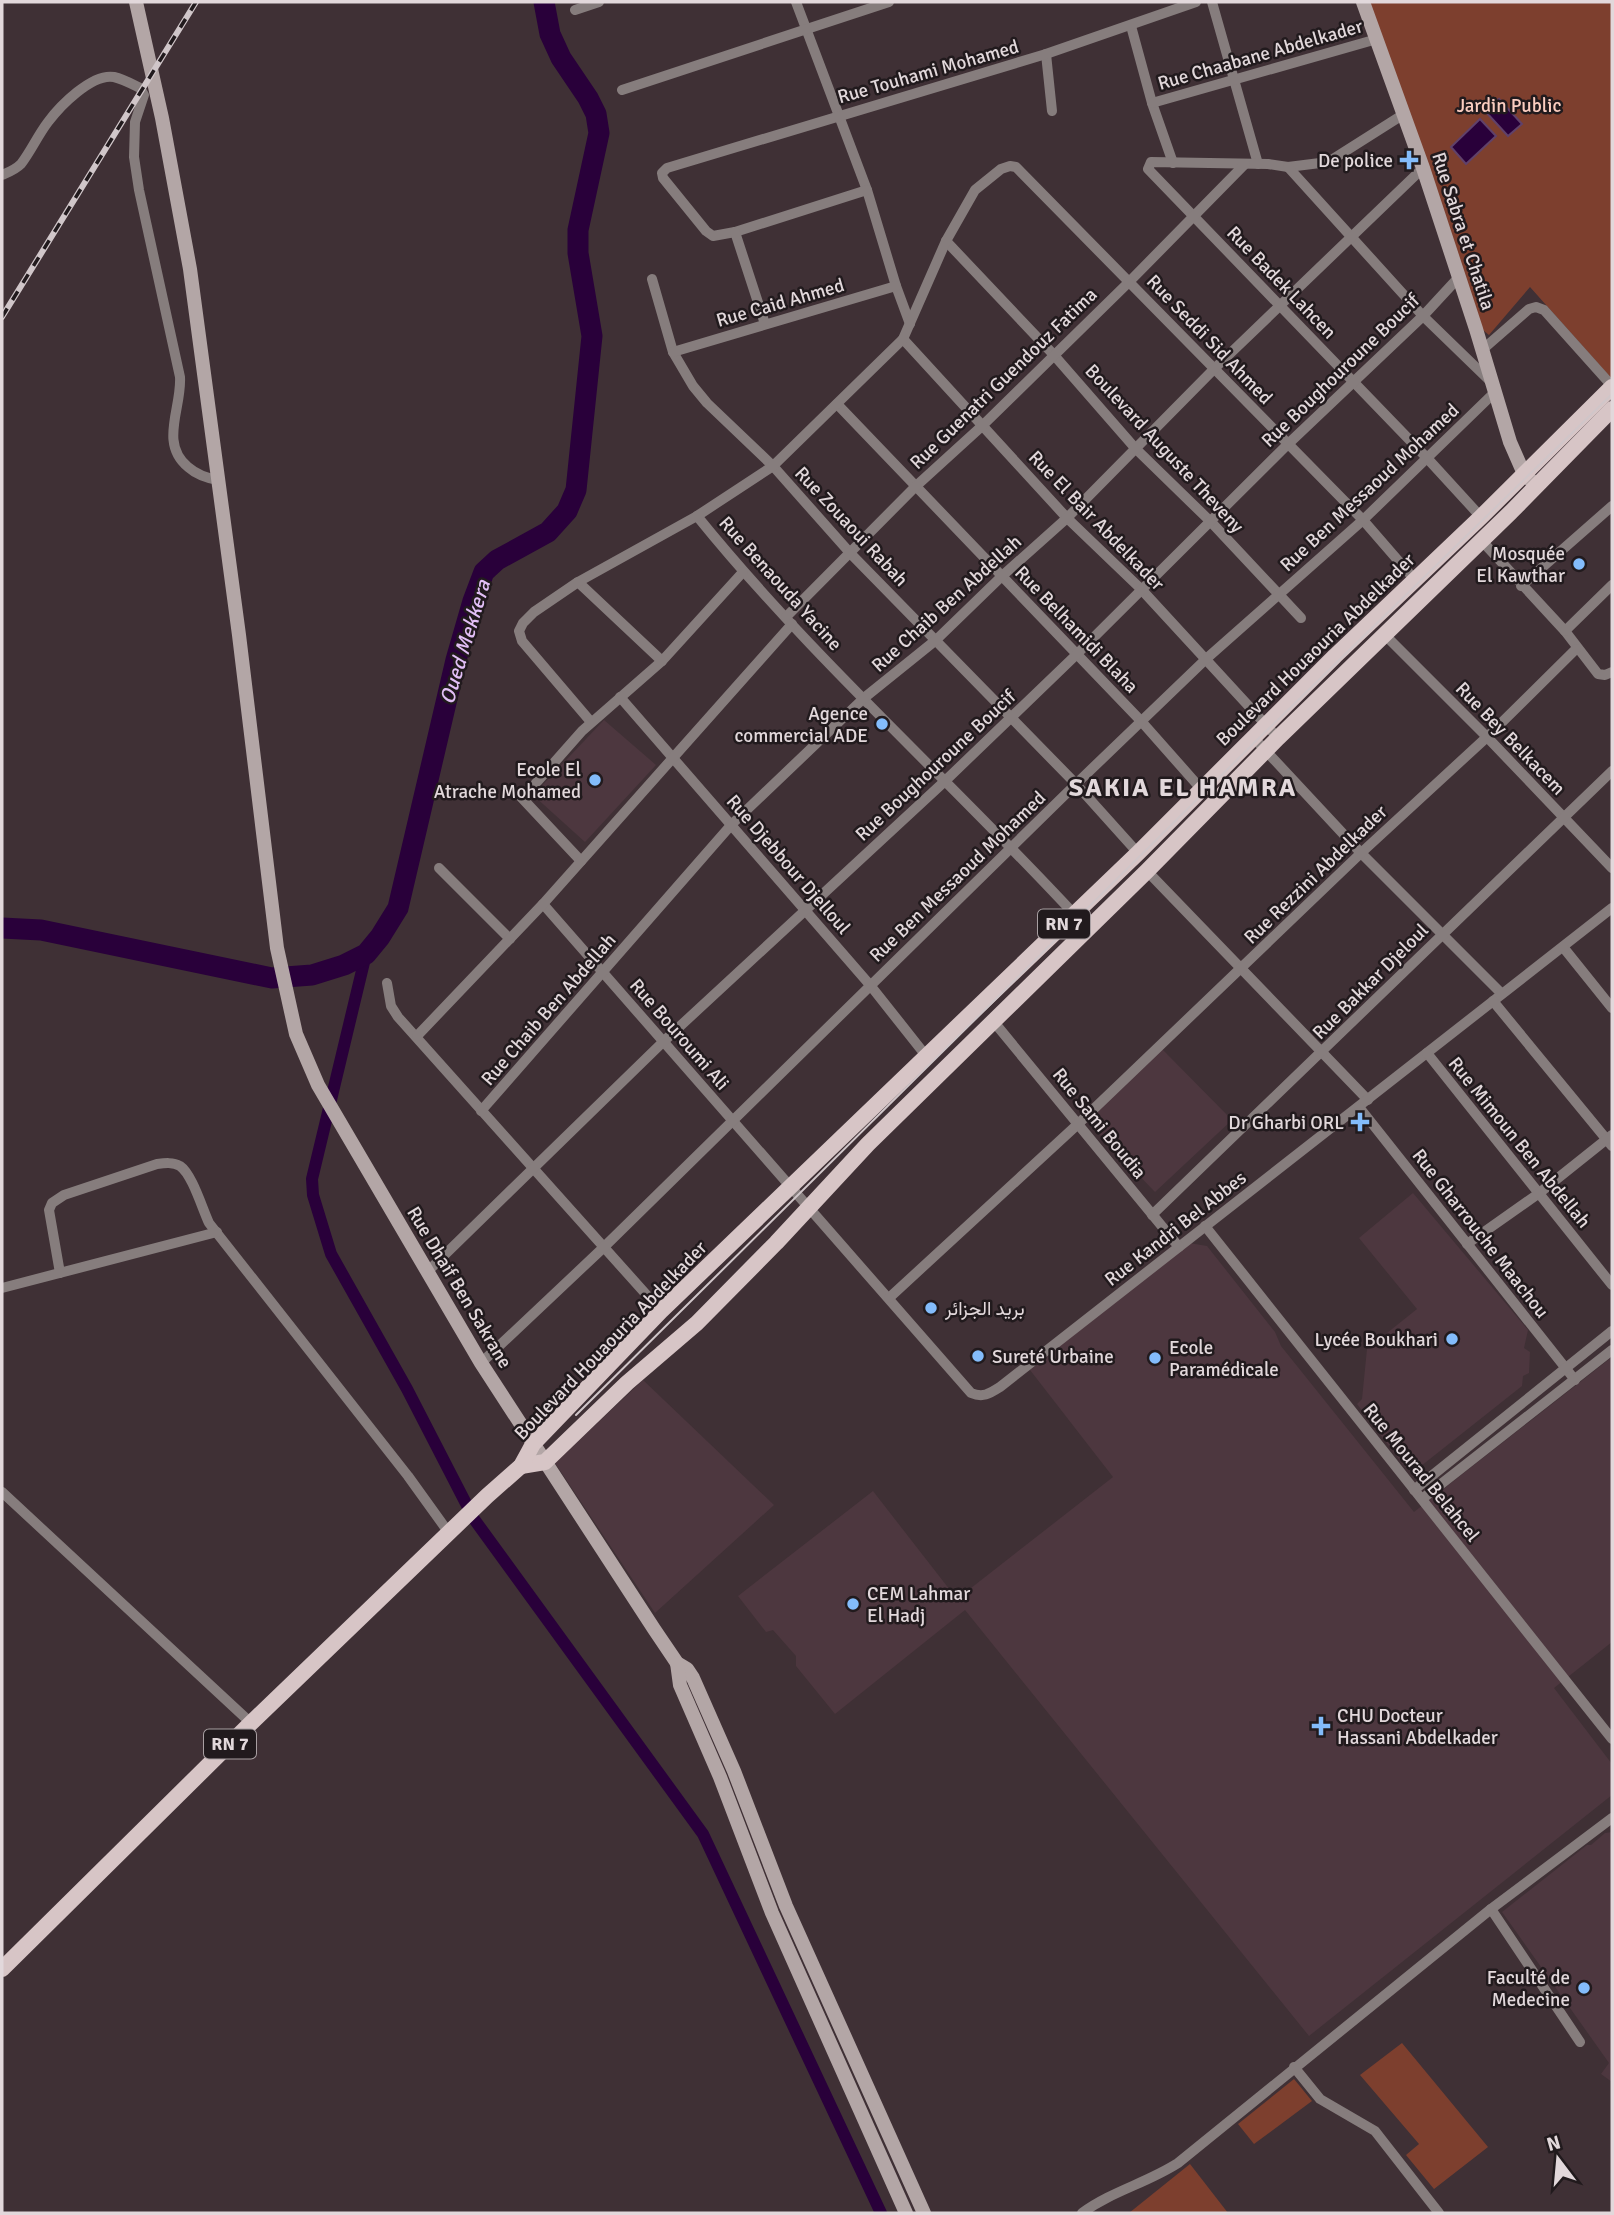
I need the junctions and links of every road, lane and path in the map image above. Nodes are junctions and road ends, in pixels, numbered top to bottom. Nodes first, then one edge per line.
1 (136, 2) edge
2 (599, 2) edge
3 (796, 2) edge
4 (890, 2) edge
5 (1196, 2) edge
6 (1212, 2) edge
7 (1363, 2) edge
8 (575, 10) dead end
9 (1131, 26) junction
10 (806, 30) junction
11 (1377, 39) junction
12 (1046, 54) junction
13 (1234, 79) junction
14 (622, 90) dead end
15 (1153, 103) junction
16 (1052, 111) dead end
17 (1404, 114) junction
18 (838, 116) junction
19 (1172, 163) junction
20 (1245, 164) junction
21 (1258, 164) junction
22 (1288, 167) junction
23 (1423, 168) junction
24 (2, 175) edge
25 (867, 190) junction
26 (1194, 215) junction
27 (735, 232) junction
28 (1351, 237) junction
29 (946, 241) junction
30 (1459, 277) junction
31 (652, 279) dead end
32 (1130, 281) junction
33 (896, 286) junction
34 (1279, 306) junction
35 (1423, 316) junction
36 (765, 324) junction
37 (910, 324) junction
38 (903, 339) junction
39 (1482, 350) junction
40 (673, 352) junction
41 (1053, 354) junction
42 (1215, 368) junction
43 (1353, 381) junction
44 (1492, 387) junction
45 (1612, 387) edge
46 (837, 404) junction
47 (1612, 409) edge
48 (982, 426) junction
49 (1287, 445) junction
50 (1135, 448) junction
51 (1427, 458) junction
52 (773, 466) junction
53 (218, 480) junction
54 (1530, 480) junction
55 (915, 487) junction
56 (1612, 506) edge
57 (698, 516) junction
58 (1481, 517) junction
59 (1068, 518) junction
60 (1363, 520) junction
61 (1211, 522) junction
62 (1481, 540) junction
63 (850, 554) junction
64 (743, 572) junction
65 (1001, 576) junction
66 (1415, 580) junction
67 (578, 582) junction
68 (1612, 585) edge
69 (1521, 586) junction
70 (1141, 589) junction
71 (1279, 595) junction
72 (1301, 618) dead end
73 (789, 621) junction
74 (1565, 631) junction
75 (1384, 634) junction
76 (936, 640) junction
77 (1576, 649) junction
78 (1077, 654) junction
79 (1206, 659) junction
80 (662, 661) junction
81 (1612, 672) edge
82 (620, 697) junction
83 (864, 698) junction
84 (1010, 719) junction
85 (1141, 721) junction
86 (591, 722) junction
87 (1265, 725) junction
88 (1253, 737) junction
89 (1487, 737) junction
90 (1272, 744) junction
91 (672, 757) junction
92 (1612, 771) edge
93 (945, 781) junction
94 (1076, 784) junction
95 (1202, 790) junction
96 (1563, 817) junction
97 (732, 824) junction
98 (1012, 847) junction
99 (1138, 853) junction
100 (1361, 853) junction
101 (582, 861) junction
102 (439, 868) dead end
103 (1612, 868) edge
104 (1147, 871) junction
105 (543, 904) junction
106 (1612, 908) edge
107 (806, 910) junction
108 (1074, 914) junction
109 (1441, 935) junction
110 (510, 939) junction
111 (1563, 947) junction
112 (1241, 970) junction
113 (603, 974) junction
114 (387, 983) dead end
115 (870, 985) junction
116 (1501, 993) junction
117 (1493, 1001) junction
118 (1612, 1008) edge
119 (994, 1022) junction
120 (417, 1036) junction
121 (663, 1041) junction
122 (1322, 1053) junction
123 (1427, 1054) junction
124 (927, 1057) junction
125 (1368, 1100) junction
126 (1359, 1107) junction
127 (481, 1111) junction
128 (732, 1121) junction
129 (1078, 1124) junction
130 (1611, 1140) edge
131 (534, 1170) junction
132 (790, 1188) junction
133 (1538, 1194) junction
134 (809, 1209) junction
135 (1153, 1215) junction
136 (1205, 1226) junction
137 (217, 1233) junction
138 (1467, 1244) junction
139 (1179, 1247) junction
140 (603, 1248) junction
141 (427, 1272) junction
142 (60, 1273) junction
143 (1612, 1285) edge
144 (2, 1288) edge
145 (889, 1298) junction
146 (661, 1311) junction
147 (1608, 1334) edge
148 (1612, 1349) edge
149 (481, 1363) junction
150 (1566, 1368) junction
151 (1575, 1380) junction
152 (533, 1444) junction
153 (545, 1462) junction
154 (521, 1466) junction
155 (1414, 1490) junction
156 (2, 1492) edge
157 (1422, 1499) junction
158 (454, 1528) junction
159 (677, 1662) junction
160 (251, 1723) junction
161 (1612, 1739) edge
162 (1612, 1818) edge
163 (1491, 1909) junction
164 (2, 1969) edge
165 (1580, 2042) dead end
166 (1294, 2067) junction
167 (870, 2095) junction
168 (855, 2101) junction
169 (906, 2213) edge
170 (924, 2213) edge
171 (1082, 2213) edge
172 (1439, 2213) edge

1 - 53 main road, Rue Dhaif Ben Sakrane
2 - 8 street
3 - 10 street
4 - 10 street
5 - 9 street, Rue Touhami Mohamed
6 - 13 street
7 - 11 main road, Rue Sabra et Chatila
9 - 12 street, Rue Touhami Mohamed
9 - 15 street
10 - 14 street
10 - 18 street
11 - 13 street, Rue Chaabane Abdelkader
11 - 17 main road, Rue Sabra et Chatila
12 - 16 street
12 - 18 street, Rue Touhami Mohamed
13 - 15 street, Rue Chaabane Abdelkader
13 - 21 street
15 - 19 street
17 - 22 street
17 - 23 main road, Rue Sabra et Chatila
18 - 25 street
18 - 27 street, Rue Touhami Mohamed
19 - 20 street
19 - 26 street, Rue Badek Lahcen
20 - 21 street
20 - 26 street, Rue Guenatri Guendouz Fatima
21 - 22 street
22 - 28 street
23 - 28 street, Rue Chaib Ben Abdellah
23 - 30 main road, Rue Sabra et Chatila
24 - 53 street
25 - 27 street
25 - 33 street
26 - 32 street, Rue Guenatri Guendouz Fatima
26 - 34 street, Rue Badek Lahcen
27 - 36 street
28 - 34 street, Rue Chaib Ben Abdellah
28 - 35 street
29 - 32 street, Rue Seddi Sid Ahmed
29 - 37 street
29 - 41 street, Boulevard Auguste Theveny
30 - 35 street, Rue Boughouroune Boucif
30 - 39 main road, Rue Sabra et Chatila
31 - 40 street, Rue Zouaoui Rabah
32 - 41 street, Rue Guenatri Guendouz Fatima
32 - 42 street, Rue Seddi Sid Ahmed
33 - 36 street, Rue Caid Ahmed
33 - 37 street
34 - 42 street, Rue Chaib Ben Abdellah
34 - 43 street, Rue Badek Lahcen
35 - 43 street, Rue Boughouroune Boucif
35 - 44 street
36 - 40 street, Rue Caid Ahmed
37 - 38 street
38 - 46 street
38 - 48 street, Rue El Bair Abdelkader
39 - 44 main road, Rue Sabra et Chatila
39 - 45 street
40 - 52 street, Rue Zouaoui Rabah
41 - 48 street, Rue Guenatri Guendouz Fatima
41 - 50 street, Boulevard Auguste Theveny
42 - 49 street, Rue Seddi Sid Ahmed
42 - 50 street, Rue Chaib Ben Abdellah
43 - 49 street, Rue Boughouroune Boucif
43 - 51 street, Rue Badek Lahcen
44 - 51 street, Rue Ben Messaoud Mohamed
44 - 54 main road, Rue Sabra et Chatila
45 - 54 main road, Boulevard Houaouria Abdelkader / RN 7
46 - 52 street
46 - 55 street, Rue Belhamidi Blaha
47 - 54 main road, Boulevard Houaouria Abdelkader / RN 7
48 - 55 street, Rue Guenatri Guendouz Fatima
48 - 59 street, Rue El Bair Abdelkader
49 - 60 street, Rue Seddi Sid Ahmed
49 - 61 street, Rue Boughouroune Boucif
50 - 59 street, Rue Chaib Ben Abdellah
50 - 61 street, Boulevard Auguste Theveny
51 - 58 street, Rue Badek Lahcen
51 - 60 street, Rue Ben Messaoud Mohamed
52 - 57 street
52 - 63 street, Rue Zouaoui Rabah
53 - 141 main road, Rue Dhaif Ben Sakrane
54 - 58 main road, Boulevard Houaouria Abdelkader / RN 7
54 - 62 main road, Boulevard Houaouria Abdelkader / RN 7
55 - 63 street, Rue Guenatri Guendouz Fatima
55 - 65 street, Rue Belhamidi Blaha
56 - 69 street
57 - 64 street, Rue Benaouda Yacine
57 - 67 street
58 - 66 main road, Boulevard Houaouria Abdelkader / RN 7
59 - 65 street, Rue Chaib Ben Abdellah
59 - 70 street, Rue El Bair Abdelkader
60 - 66 street, Rue Seddi Sid Ahmed
60 - 71 street, Rue Ben Messaoud Mohamed
61 - 70 street, Rue Boughouroune Boucif
61 - 71 street, Boulevard Auguste Theveny
62 - 69 street
62 - 75 main road, Boulevard Houaouria Abdelkader / RN 7
63 - 73 street, Rue Guenatri Guendouz Fatima
63 - 76 street, Rue Zouaoui Rabah
64 - 73 street, Rue Benaouda Yacine
64 - 80 street
65 - 76 street, Rue Chaib Ben Abdellah
65 - 78 street, Rue Belhamidi Blaha
66 - 87 main road, Boulevard Houaouria Abdelkader / RN 7
67 - 80 street
67 - 86 street
68 - 74 street
69 - 74 street
70 - 78 street, Rue Boughouroune Boucif
70 - 79 street, Rue El Bair Abdelkader
71 - 72 street, Boulevard Auguste Theveny
71 - 79 street, Rue Ben Messaoud Mohamed
73 - 83 street, Rue Benaouda Yacine
73 - 91 street
74 - 77 street
75 - 89 street, Rue Bey Belkacem
75 - 90 main road, Boulevard Houaouria Abdelkader / RN 7
76 - 83 street, Rue Chaib Ben Abdellah
76 - 84 street, Rue Zouaoui Rabah
77 - 81 street
77 - 89 street, Rue Rezzini Abdelkader
78 - 84 street, Rue Boughouroune Boucif
78 - 85 street, Rue Belhamidi Blaha
79 - 85 street, Rue Ben Messaoud Mohamed
79 - 87 street, Rue El Bair Abdelkader
80 - 82 street
82 - 86 street
82 - 91 street, Rue Djebbour Djelloul
83 - 93 street, Rue Benaouda Yacine
83 - 97 street, Rue Chaib Ben Abdellah
84 - 93 street, Rue Boughouroune Boucif
84 - 94 street, Rue Zouaoui Rabah
85 - 94 street, Rue Ben Messaoud Mohamed
85 - 95 street, Rue Belhamidi Blaha
86 - 101 street
87 - 88 main road, Boulevard Houaouria Abdelkader / RN 7
87 - 90 street, Rue El Bair Abdelkader
87 - 90 street
88 - 90 street
88 - 95 main road, Boulevard Houaouria Abdelkader / RN 7
89 - 96 street, Rue Bey Belkacem
89 - 100 street, Rue Rezzini Abdelkader
90 - 100 street
90 - 104 main road, Boulevard Houaouria Abdelkader / RN 7
91 - 97 street, Rue Djebbour Djelloul
91 - 101 street
92 - 96 street, Rue Bakkar Djeloul
93 - 98 street, Rue Benaouda Yacine
93 - 107 street, Rue Boughouroune Boucif
94 - 98 street, Rue Ben Messaoud Mohamed
94 - 99 street, Rue Zouaoui Rabah
95 - 99 main road, Boulevard Houaouria Abdelkader / RN 7
96 - 103 street, Rue Bey Belkacem
96 - 109 street, Rue Bakkar Djeloul
97 - 107 street, Rue Djebbour Djelloul
97 - 113 street, Rue Chaib Ben Abdellah
98 - 108 street, Rue Benaouda Yacine
98 - 115 street, Rue Ben Messaoud Mohamed
99 - 108 main road, Boulevard Houaouria Abdelkader / RN 7
100 - 109 street
100 - 112 street, Rue Rezzini Abdelkader
101 - 105 street
102 - 110 street
104 - 112 street
104 - 119 main road, Boulevard Houaouria Abdelkader / RN 7
105 - 110 street
105 - 113 street, Rue Bouroumi Ali
106 - 111 street, Rue Kandri Bel Abbes
107 - 115 street, Rue Djebbour Djelloul
107 - 121 street, Rue Boughouroune Boucif
108 - 124 main road, Boulevard Houaouria Abdelkader / RN 7
109 - 116 street
109 - 122 street, Rue Bakkar Djeloul
110 - 120 street
111 - 116 street, Rue Kandri Bel Abbes
111 - 118 street
112 - 122 street
112 - 129 street, Rue Rezzini Abdelkader
113 - 121 street, Rue Bouroumi Ali
113 - 127 street, Rue Chaib Ben Abdellah
114 - 120 street
115 - 124 street, Rue Djebbour Djelloul
115 - 128 street, Rue Ben Messaoud Mohamed
116 - 117 street, Rue Kandri Bel Abbes
117 - 123 street, Rue Kandri Bel Abbes
117 - 130 street
119 - 129 street, Rue Sami Boudia
119 - 134 main road, Boulevard Houaouria Abdelkader / RN 7
120 - 127 street
121 - 128 street, Rue Bouroumi Ali
121 - 131 street, Rue Boughouroune Boucif
122 - 125 street
122 - 135 street, Rue Bakkar Djeloul
123 - 125 street, Rue Kandri Bel Abbes
123 - 133 street, Rue Mimoun Ben Abdellah
124 - 132 main road, Boulevard Houaouria Abdelkader / RN 7
125 - 126 street, Rue Kandri Bel Abbes
126 - 136 street, Rue Kandri Bel Abbes
126 - 138 street, Rue Gharrouche Maachou
127 - 131 street
128 - 132 street, Rue Bouroumi Ali
128 - 140 street, Rue Ben Messaoud Mohamed
129 - 135 street, Rue Sami Boudia
129 - 145 street, Rue Rezzini Abdelkader
130 - 133 street
131 - 140 street
131 - 141 street, Rue Boughouroune Boucif
132 - 134 street, Rue Kandri Bel Abbes
132 - 146 main road, Boulevard Houaouria Abdelkader / RN 7
133 - 138 street
133 - 143 street, Rue Mimoun Ben Abdellah
134 - 145 street, Rue Kandri Bel Abbes
134 - 153 main road, Boulevard Houaouria Abdelkader / RN 7
135 - 139 street, Rue Sami Boudia
136 - 139 street, Rue Kandri Bel Abbes
136 - 155 street, Rue Mourad Belahcel
137 - 142 street
137 - 142 street
137 - 158 street
138 - 150 street, Rue Gharrouche Maachou
139 - 145 street, Rue Kandri Bel Abbes
140 - 146 street
140 - 149 street, Rue Ben Messaoud Mohamed
141 - 149 main road, Rue Dhaif Ben Sakrane
142 - 144 street
146 - 152 main road, Boulevard Houaouria Abdelkader / RN 7
147 - 148 street
147 - 150 street
148 - 151 street
149 - 152 main road, Rue Dhaif Ben Sakrane
150 - 151 street, Rue Gharrouche Maachou
150 - 155 street
151 - 157 street
152 - 153 main road, Rue Dhaif Ben Sakrane
152 - 154 main road, Boulevard Houaouria Abdelkader / RN 7
153 - 154 main road, Boulevard Houaouria Abdelkader
153 - 159 main road, Rue Dhaif Ben Sakrane
154 - 158 main road, RN 7
155 - 157 street, Rue Mourad Belahcel
156 - 160 street
157 - 161 street, Rue Mourad Belahcel
158 - 160 main road, RN 7
159 - 167 main road, Rue Dhaif Ben Sakrane
159 - 168 main road
160 - 164 main road, RN 7
162 - 163 street
163 - 165 street
163 - 166 street
166 - 171 street
166 - 172 street
167 - 168 main road
167 - 170 main road, Rue Dhaif Ben Sakrane
168 - 169 main road

